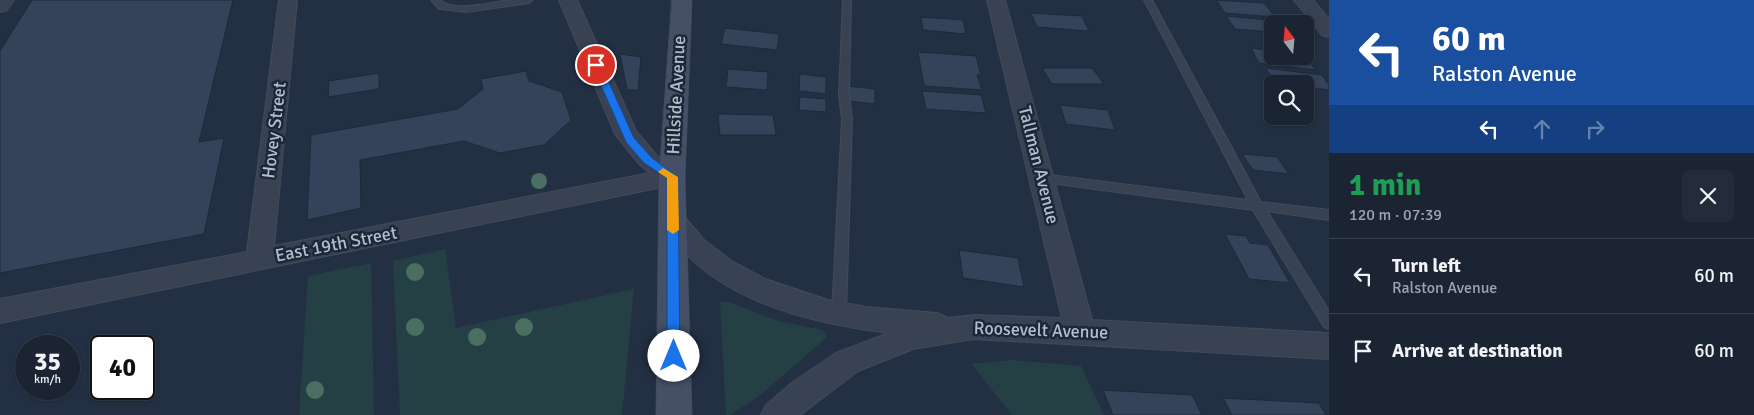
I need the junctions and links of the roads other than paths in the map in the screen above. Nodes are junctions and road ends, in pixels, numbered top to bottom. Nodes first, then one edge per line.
1 (5, 0) edge
2 (288, 0) edge
3 (435, 0) edge
4 (529, 0) edge
5 (568, 0) edge
6 (682, 0) edge
7 (847, 0) edge
8 (996, 0) edge
9 (1148, 0) edge
10 (1303, 0) edge
11 (0, 7) edge
12 (1329, 31) edge
13 (672, 177) junction
14 (1042, 178) junction
15 (1257, 206) junction
16 (1329, 215) edge
17 (673, 220) junction
18 (259, 259) junction
19 (0, 311) edge
20 (839, 313) junction
21 (1329, 323) edge
22 (974, 326) junction
23 (1080, 331) junction
24 (1329, 346) edge
25 (674, 415) edge
26 (777, 415) edge

1 - 11 street
2 - 18 street, Hovey Street
3 - 4 lane
5 - 13 street
6 - 13 street, Hillside Avenue
7 - 20 lane
8 - 14 street, Tallman Avenue
9 - 15 lane
10 - 12 street
13 - 17 street, Hillside Avenue
13 - 18 street, East 19th Street
14 - 15 lane
14 - 23 street, Tallman Avenue
15 - 16 lane
15 - 21 lane
17 - 20 street
17 - 25 street, Hillside Avenue
18 - 19 street, East 19th Street
20 - 22 street
22 - 23 street, Roosevelt Avenue
22 - 26 street, Roosevelt Avenue
23 - 24 street, Roosevelt Avenue

